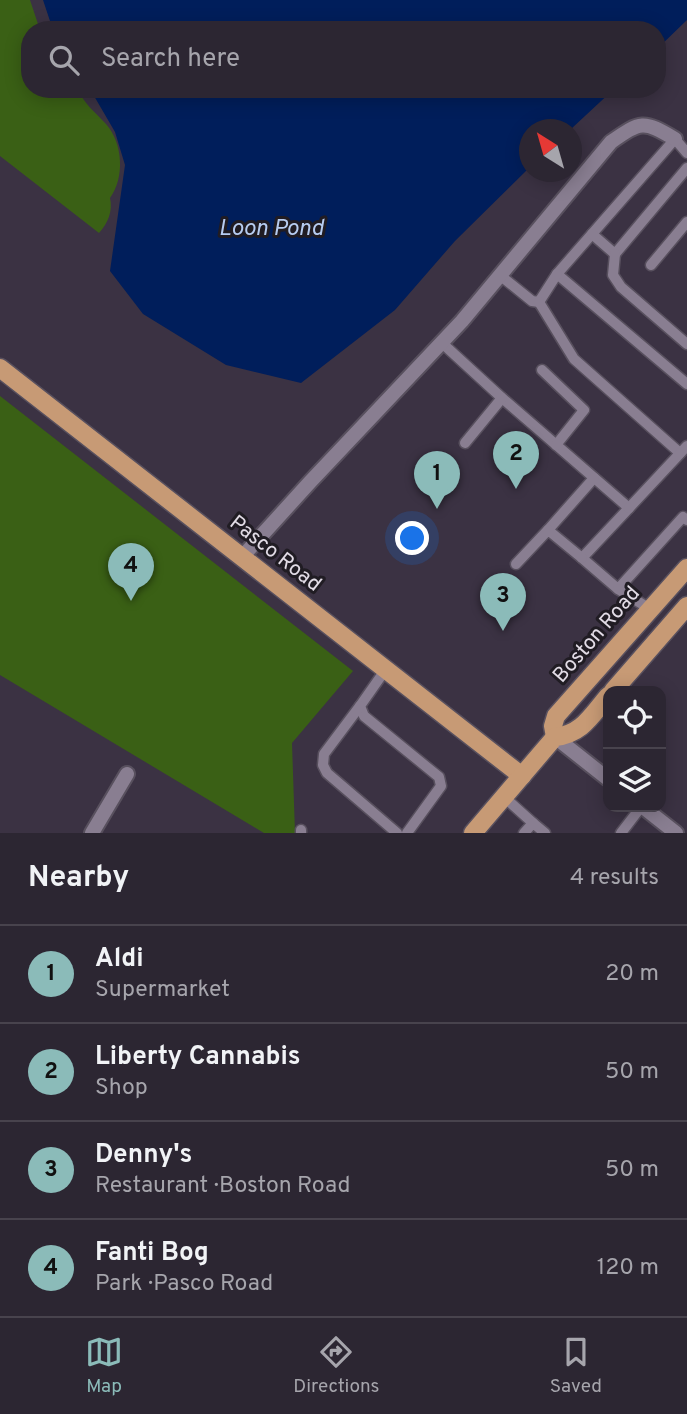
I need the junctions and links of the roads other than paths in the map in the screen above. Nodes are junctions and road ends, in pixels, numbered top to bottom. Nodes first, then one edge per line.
1 (675, 139) junction
2 (687, 153) edge
3 (687, 168) edge
4 (687, 222) edge
5 (592, 234) junction
6 (615, 254) junction
7 (651, 265) dead end
8 (556, 274) junction
9 (501, 276) junction
10 (538, 302) junction
11 (442, 343) junction
12 (687, 344) edge
13 (0, 368) edge
14 (542, 370) dead end
15 (687, 384) edge
16 (502, 398) junction
17 (465, 443) dead end
18 (556, 445) junction
19 (684, 449) edge
20 (594, 478) junction
21 (629, 508) junction
22 (686, 517) edge
23 (548, 530) junction
24 (243, 557) junction
25 (582, 558) junction
26 (516, 564) dead end
27 (687, 568) edge
28 (618, 589) junction
29 (686, 608) edge
30 (650, 610) junction
31 (386, 669) junction
32 (617, 686) edge
33 (603, 702) edge
34 (360, 706) junction
35 (555, 737) junction
36 (127, 774) dead end
37 (603, 775) edge
38 (522, 776) junction
39 (504, 796) junction
40 (638, 812) edge
41 (649, 812) edge
42 (533, 823) junction
43 (92, 833) edge
44 (397, 833) edge
45 (407, 833) edge
46 (473, 833) edge
47 (524, 833) edge
48 (545, 833) edge
49 (621, 833) edge
50 (676, 833) edge

1 - 2 lane
1 - 5 lane
1 - 9 street
3 - 6 lane
4 - 7 lane
5 - 6 lane
5 - 8 lane
6 - 12 lane
8 - 10 lane
8 - 15 lane
9 - 10 lane
9 - 11 street
10 - 19 lane
11 - 16 lane
11 - 24 street
13 - 24 main road, Pasco Road
14 - 18 lane
16 - 17 lane
16 - 18 lane
18 - 20 lane
19 - 21 lane
20 - 21 lane
20 - 23 lane
21 - 25 lane
22 - 28 lane
23 - 25 lane
23 - 26 lane
24 - 31 main road, Pasco Road
25 - 28 lane
27 - 30 main road, Boston Road
28 - 30 lane
29 - 32 main road
30 - 35 main road, Boston Road
31 - 34 lane
31 - 38 main road, Pasco Road
33 - 35 main road, Boston Road
34 - 44 lane
34 - 45 lane
35 - 37 street
35 - 38 main road, Boston Road
36 - 43 street
38 - 39 main road, Boston Road
39 - 42 lane
39 - 46 main road, Boston Road
40 - 49 lane
41 - 50 street
42 - 47 lane
42 - 48 lane

